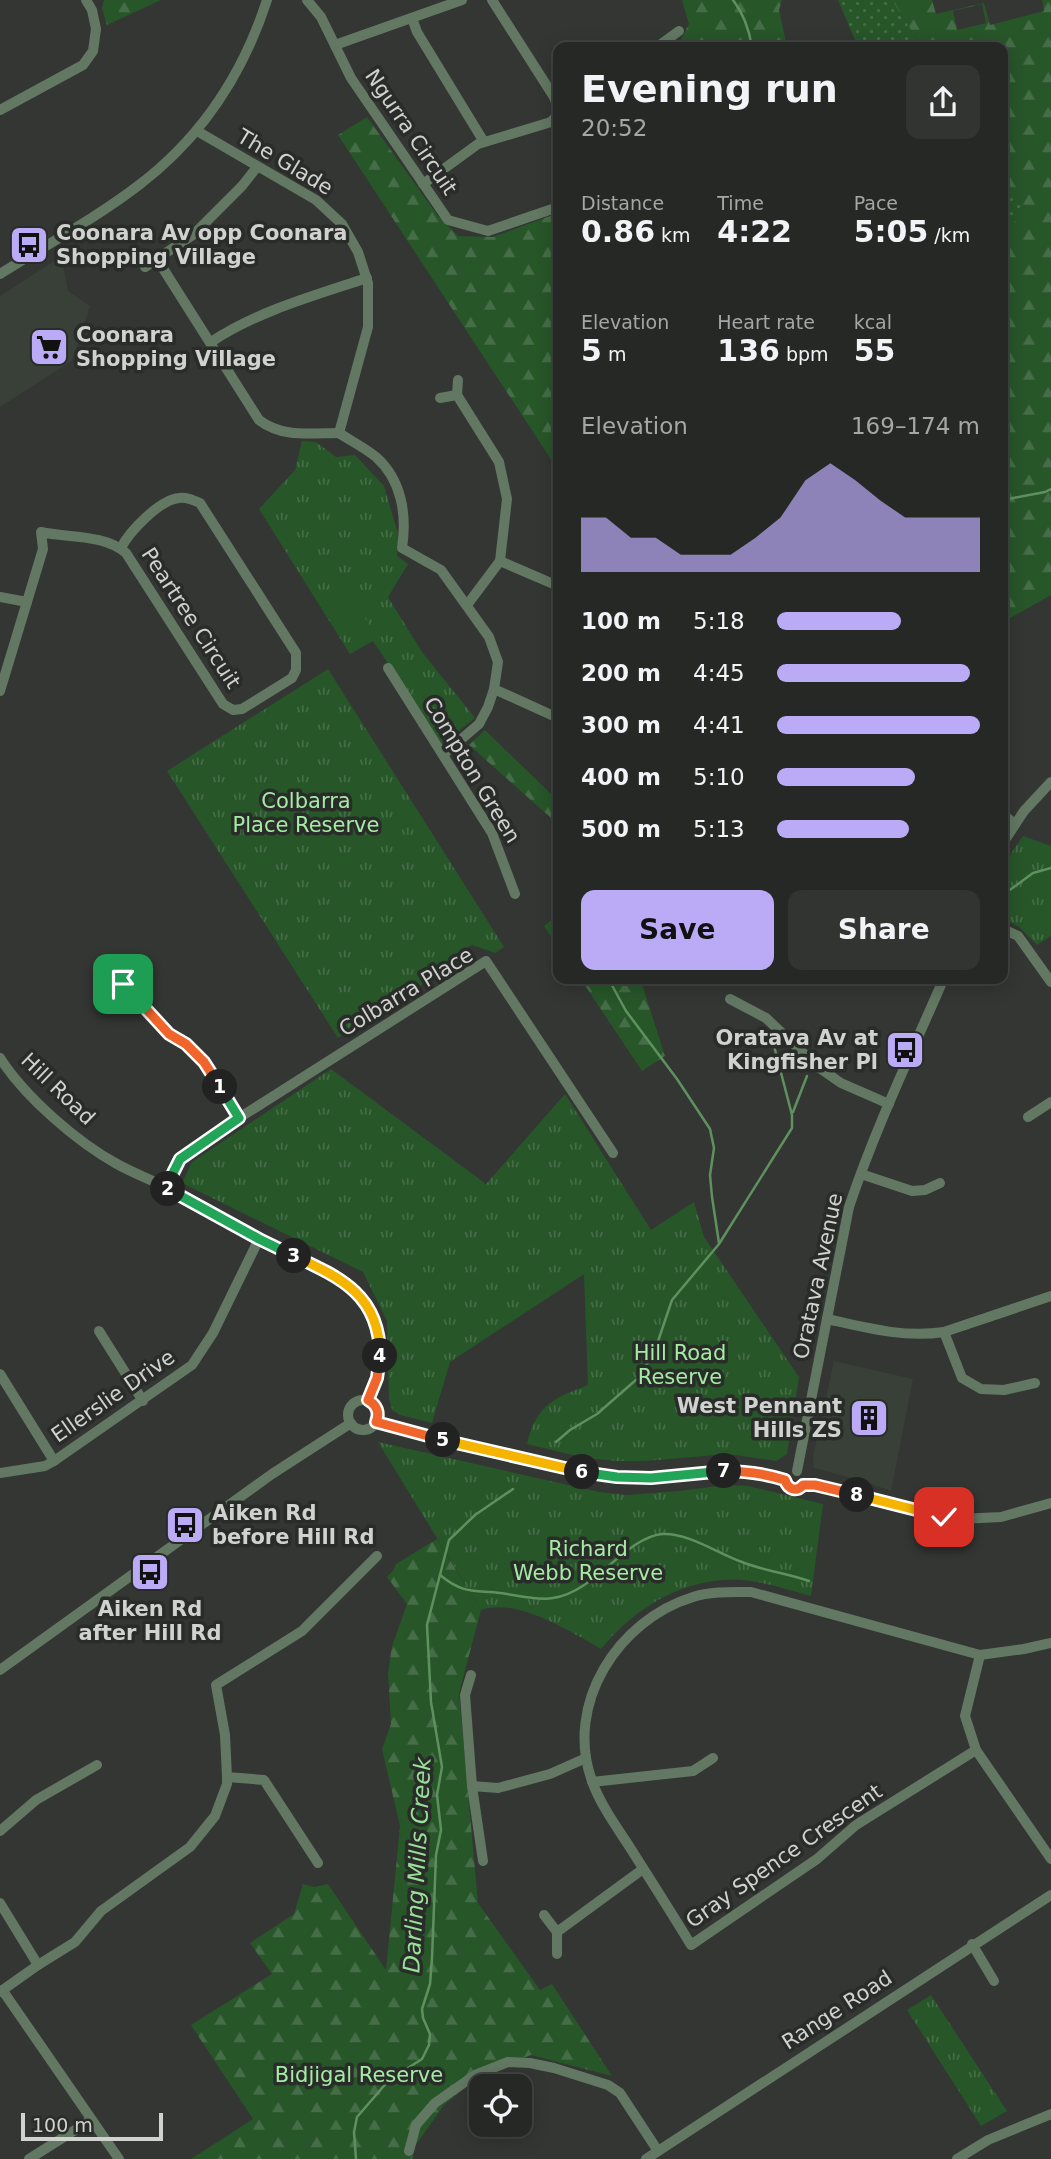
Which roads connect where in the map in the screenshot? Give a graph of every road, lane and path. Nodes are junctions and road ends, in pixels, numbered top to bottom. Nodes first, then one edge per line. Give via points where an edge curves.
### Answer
1 (86, 0) edge
2 (267, 0) edge
3 (307, 0) edge
4 (462, 0) edge
5 (492, 0) edge
6 (411, 18) junction
7 (679, 31) dead end
8 (664, 42) edge
9 (335, 46) junction
10 (553, 95) edge
11 (0, 110) edge
12 (553, 119) edge
13 (197, 131) junction
14 (484, 142) junction
15 (257, 167) junction
16 (423, 184) junction
17 (553, 209) edge
18 (157, 259) junction
19 (145, 267) dead end
20 (0, 274) edge
21 (367, 278) junction
22 (211, 342) junction
23 (458, 380) dead end
24 (457, 395) junction
25 (440, 398) dead end
26 (339, 433) junction
27 (121, 548) junction
28 (500, 561) junction
29 (553, 584) edge
30 (0, 597) edge
31 (27, 602) junction
32 (467, 605) junction
33 (388, 668) dead end
34 (494, 689) junction
35 (0, 691) edge
36 (553, 716) edge
37 (444, 754) junction
38 (1051, 782) edge
39 (1008, 819) edge
40 (1014, 824) junction
41 (1008, 834) edge
42 (515, 894) dead end
43 (1008, 931) edge
44 (110, 975) dead end
45 (1051, 982) edge
46 (941, 984) edge
47 (730, 999) dead end
48 (0, 1058) edge
49 (1051, 1102) edge
50 (889, 1104) junction
51 (1028, 1117) dead end
52 (239, 1118) junction
53 (613, 1153) dead end
54 (860, 1174) junction
55 (940, 1183) dead end
56 (166, 1187) junction
57 (259, 1239) junction
58 (1051, 1296) edge
59 (827, 1319) junction
60 (99, 1332) dead end
61 (944, 1332) junction
62 (0, 1374) edge
63 (1035, 1383) dead end
64 (368, 1400) junction
65 (143, 1401) junction
66 (376, 1422) junction
67 (351, 1423) junction
68 (54, 1461) junction
69 (797, 1471) junction
70 (0, 1474) edge
71 (785, 1480) junction
72 (803, 1485) junction
73 (1051, 1503) edge
74 (377, 1556) dead end
75 (1051, 1643) edge
76 (979, 1655) junction
77 (0, 1670) edge
78 (471, 1675) dead end
79 (976, 1750) junction
80 (586, 1758) junction
81 (713, 1758) dead end
82 (97, 1765) dead end
83 (227, 1777) junction
84 (592, 1782) junction
85 (472, 1786) junction
86 (0, 1831) edge
87 (1051, 1859) edge
88 (483, 1861) dead end
89 (318, 1863) dead end
90 (643, 1869) junction
91 (1051, 1895) edge
92 (0, 1903) edge
93 (544, 1916) dead end
94 (557, 1932) junction
95 (972, 1944) junction
96 (557, 1954) dead end
97 (38, 1965) junction
98 (994, 1982) dead end
99 (1, 1991) edge
100 (1051, 2114) edge
101 (91, 2120) junction
102 (409, 2151) dead end
103 (658, 2151) junction
104 (29, 2159) edge
105 (119, 2159) edge
106 (646, 2159) edge
107 (957, 2159) edge

1 - 11 street via 96,29 93,51 83,65
2 - 13 street via 241,66
3 - 9 street, Ngurra Circuit
4 - 6 street
5 - 10 street
6 - 9 street
6 - 14 street
7 - 8 street
9 - 16 street, Ngurra Circuit via 351,78
12 - 14 street
13 - 15 street, The Glade
13 - 20 street via 137,187
14 - 16 street
15 - 18 street via 194,234
15 - 21 street, The Glade via 316,200 342,223
16 - 17 street, Ngurra Circuit via 448,220 488,231
18 - 19 street
18 - 22 street
21 - 22 street via 267,312
21 - 26 street, The Glade via 369,327
22 - 26 street via 259,420 287,433
23 - 24 street
24 - 25 street
24 - 28 street via 499,462 507,499
26 - 32 street via 376,457 395,480 404,510 402,548 441,570
27 - 27 street, Peartree Circuit via 223,704 242,709 292,678 296,653 200,503 189,498 167,501 126,537
27 - 31 street, Peartree Circuit via 84,537 41,532 43,550
28 - 29 street
28 - 32 street
30 - 31 street
31 - 35 street
32 - 34 street via 489,638 498,662
33 - 37 street, Compton Green
34 - 36 street
34 - 37 street via 479,723
37 - 42 street, Compton Green via 492,833
38 - 40 street
39 - 40 street
40 - 41 street
43 - 45 street via 1018,936
44 - 52 street via 204,1062
46 - 50 street, Oratava Avenue
47 - 50 street via 766,1018 818,1068
48 - 56 street, Hill Road via 10,1074 67,1130 116,1164
49 - 51 street
50 - 54 street, Oratava Avenue
52 - 53 street, Colbarra Place via 486,961
52 - 56 street, Colbarra Place via 180,1159
54 - 55 street via 912,1191
54 - 59 street, Oratava Avenue
56 - 57 street, Hill Road
57 - 64 street, Hill Road via 341,1279 363,1300 380,1343 380,1367
57 - 65 street, Ellerslie Drive via 213,1333 192,1365
58 - 61 street
59 - 61 street via 904,1335
59 - 69 street, Oratava Avenue
60 - 65 street
61 - 63 street via 962,1378 981,1389 1004,1390
62 - 68 street
64 - 66 street via 377,1408
64 - 67 street via 352,1404
65 - 68 street, Ellerslie Drive
66 - 67 street via 362,1430
66 - 71 street via 478,1450 603,1475 651,1478 738,1471
67 - 77 street via 272,1474
68 - 70 street, Ellerslie Drive
69 - 71 street via 789,1472
69 - 72 street via 804,1476
71 - 72 street via 793,1489
72 - 73 street via 960,1519 1001,1517
74 - 83 street via 302,1631 216,1685
75 - 76 street
76 - 79 street via 965,1716
76 - 80 street, Gray Spence Crescent via 751,1592 694,1596 638,1626 615,1650 588,1707
78 - 85 street via 465,1695
79 - 87 street
79 - 90 street, Gray Spence Crescent via 856,1825 817,1859 691,1945
80 - 84 street, Gray Spence Crescent
80 - 85 street via 550,1774 498,1788
81 - 84 street via 693,1771
82 - 86 street via 36,1800
83 - 89 street via 264,1780
83 - 97 street via 215,1816 190,1847 101,1911 75,1942
84 - 90 street, Gray Spence Crescent
85 - 88 street
90 - 94 street
91 - 95 street, Range Road
92 - 97 street
93 - 94 street
94 - 96 street
95 - 98 street
95 - 103 street, Range Road
97 - 99 street
99 - 101 street
100 - 107 street via 988,2140
101 - 104 street
101 - 105 street
102 - 103 street via 416,2125 435,2103 475,2075 508,2062 554,2068 608,2085 620,2093
103 - 106 street, Range Road

